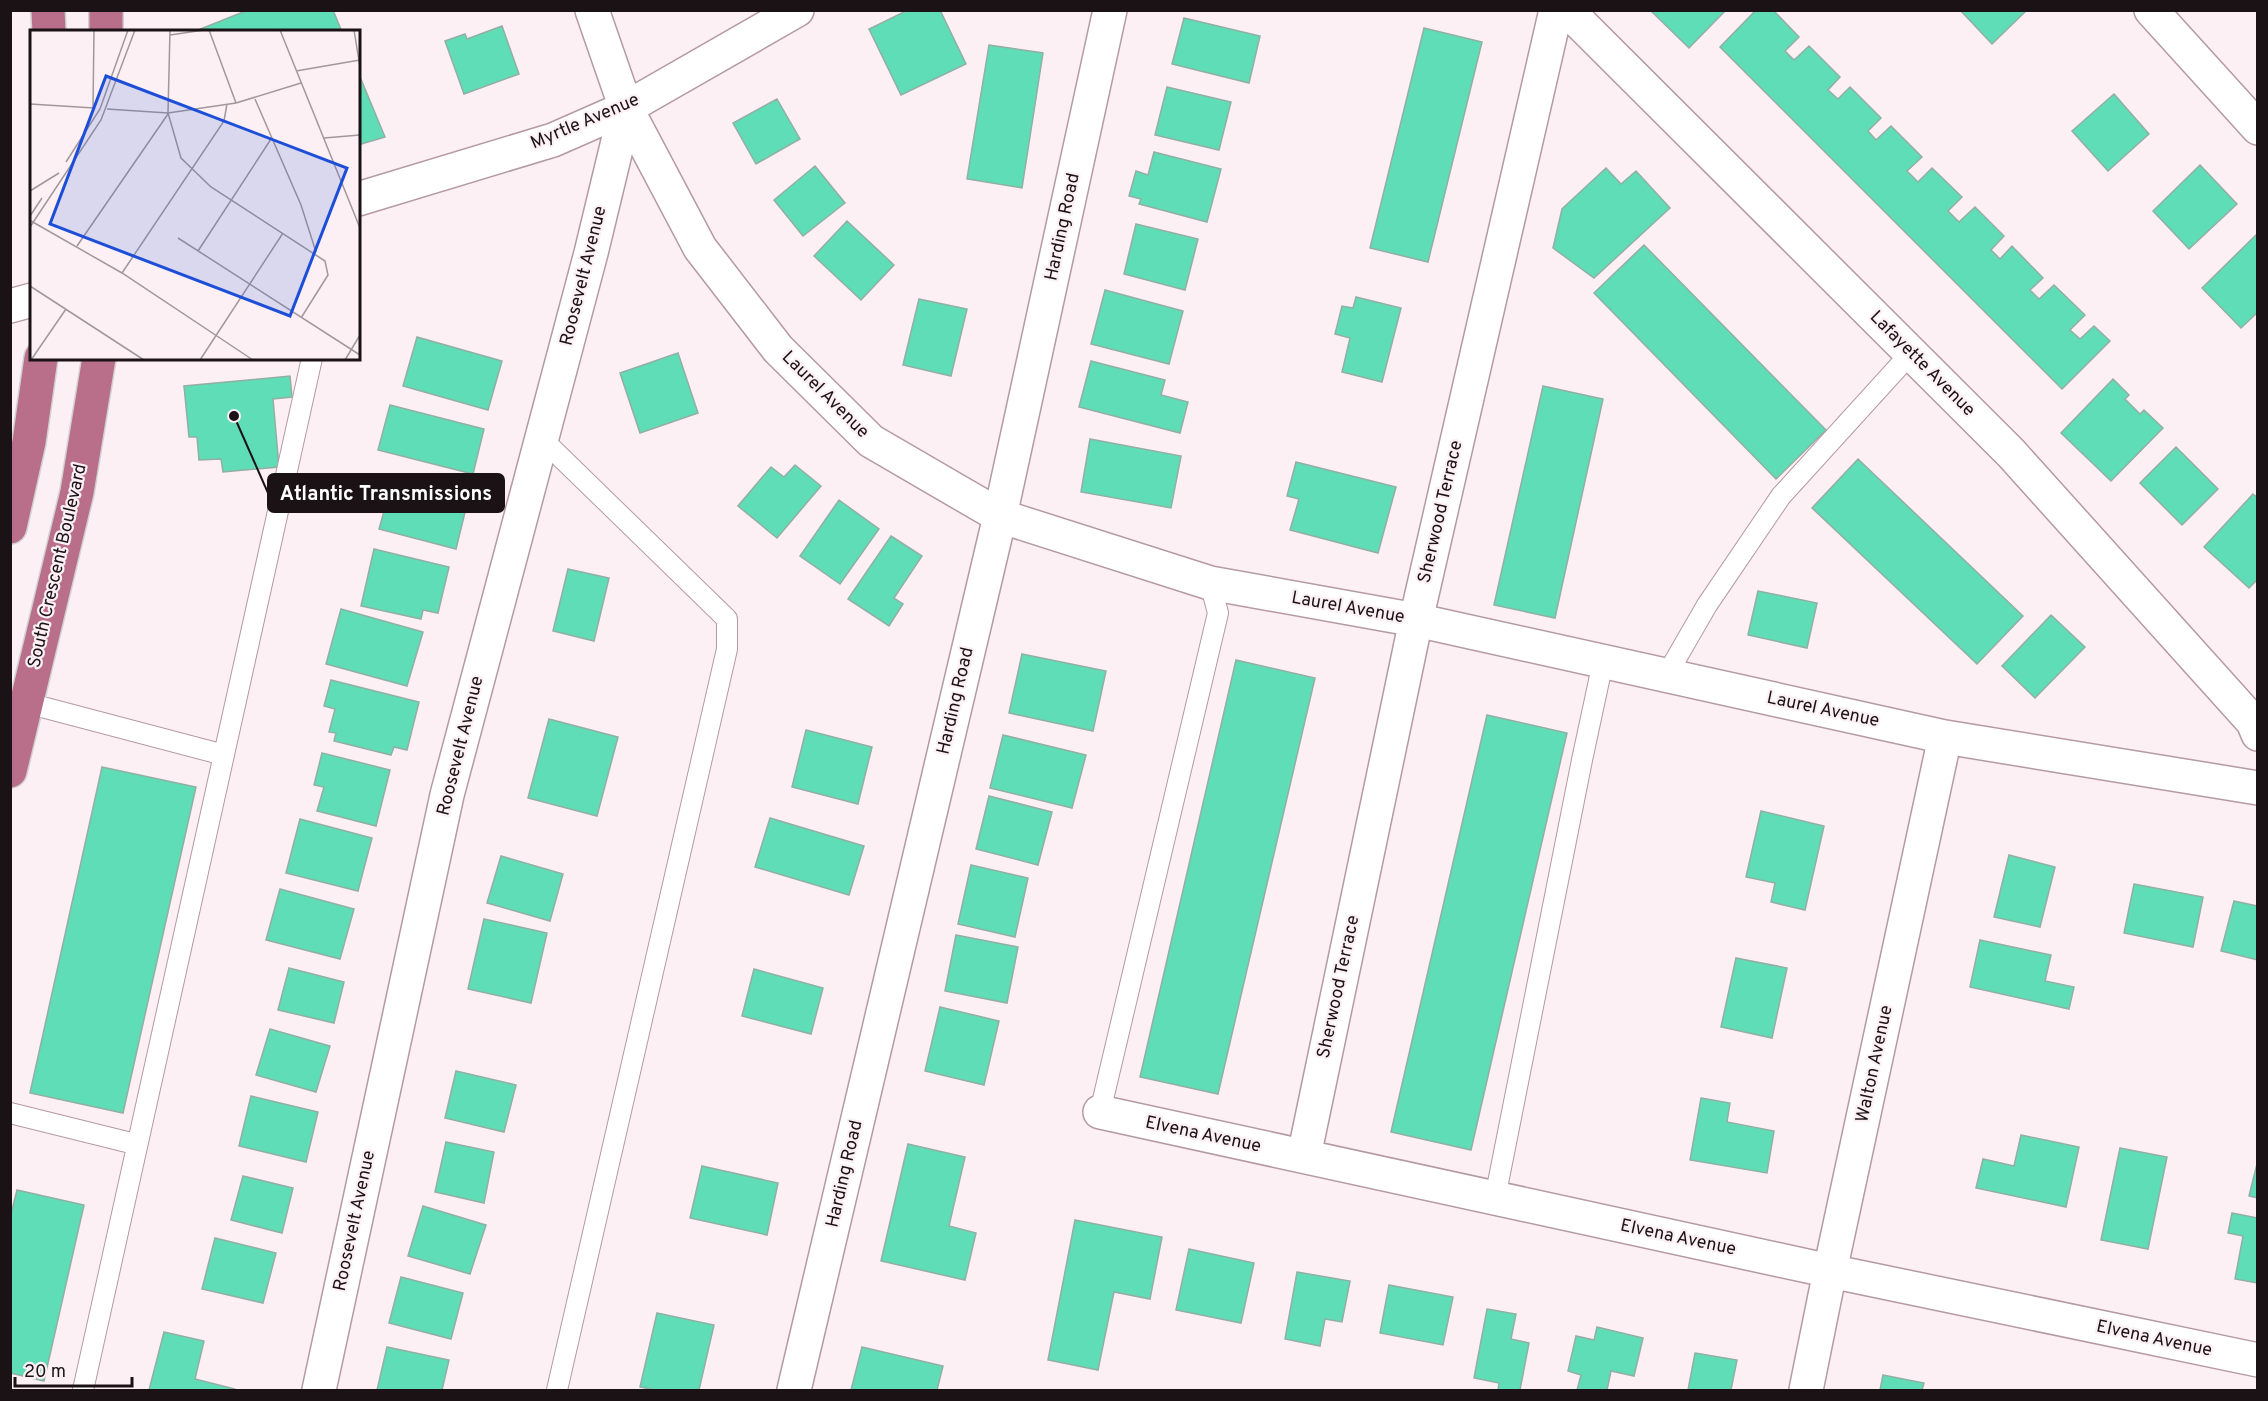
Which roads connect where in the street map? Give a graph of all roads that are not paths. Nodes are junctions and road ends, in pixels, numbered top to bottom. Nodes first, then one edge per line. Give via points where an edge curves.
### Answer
1 (48, 10) edge
2 (106, 10) edge
3 (592, 10) edge
4 (797, 10) edge
5 (1110, 10) edge
6 (1556, 10) edge
7 (1568, 10) edge
8 (2151, 10) edge
9 (49, 30) edge
10 (106, 30) edge
11 (626, 108) junction
12 (2258, 128) edge
13 (360, 198) edge
14 (30, 301) edge
15 (10, 306) edge
16 (1911, 352) junction
17 (41, 360) edge
18 (99, 360) edge
19 (312, 360) edge
20 (542, 439) junction
21 (1000, 516) junction
22 (10, 527) edge
23 (1210, 583) junction
24 (1416, 620) junction
25 (1603, 662) junction
26 (1666, 676) junction
27 (27, 703) junction
28 (2258, 734) edge
29 (1945, 737) junction
30 (224, 755) junction
31 (10, 771) edge
32 (2258, 788) edge
33 (1100, 1112) joint
34 (10, 1113) edge
35 (135, 1144) junction
36 (1304, 1156) junction
37 (1495, 1198) junction
38 (1830, 1271) junction
39 (2258, 1360) edge
40 (83, 1390) edge
41 (319, 1390) edge
42 (557, 1390) edge
43 (794, 1390) edge
44 (1806, 1390) edge

1 - 9 highway
2 - 10 highway
3 - 11 street, Laurel Avenue
4 - 11 street, Myrtle Avenue
5 - 21 street, Harding Road
6 - 24 street, Sherwood Terrace
7 - 16 street, Lafayette Avenue
8 - 12 street
11 - 13 street, Myrtle Avenue via 553,140
11 - 20 street, Roosevelt Avenue
11 - 21 street, Laurel Avenue via 700,248 778,349 871,441
14 - 15 street
16 - 26 lane via 1781,496 1707,604
16 - 28 street, Lafayette Avenue via 2011,453 2253,722
17 - 22 highway via 29,442
18 - 27 highway, South Crescent Boulevard via 77,492
19 - 30 lane
20 - 41 street, Roosevelt Avenue via 447,795
20 - 42 lane via 727,619 727,649
21 - 23 street, Laurel Avenue
21 - 43 street, Harding Road
23 - 24 street, Laurel Avenue
23 - 33 lane via 1218,613
24 - 25 street, Laurel Avenue
24 - 36 street, Sherwood Terrace
25 - 26 street, Laurel Avenue
25 - 37 lane
26 - 29 street, Laurel Avenue
27 - 30 lane
27 - 31 highway, South Crescent Boulevard
29 - 32 street, Laurel Avenue
29 - 38 street, Walton Avenue
30 - 35 lane
33 - 36 street, Elvena Avenue
34 - 35 lane
35 - 40 lane
36 - 37 street, Elvena Avenue
37 - 38 street, Elvena Avenue
38 - 39 street, Elvena Avenue
38 - 44 street, Walton Avenue

